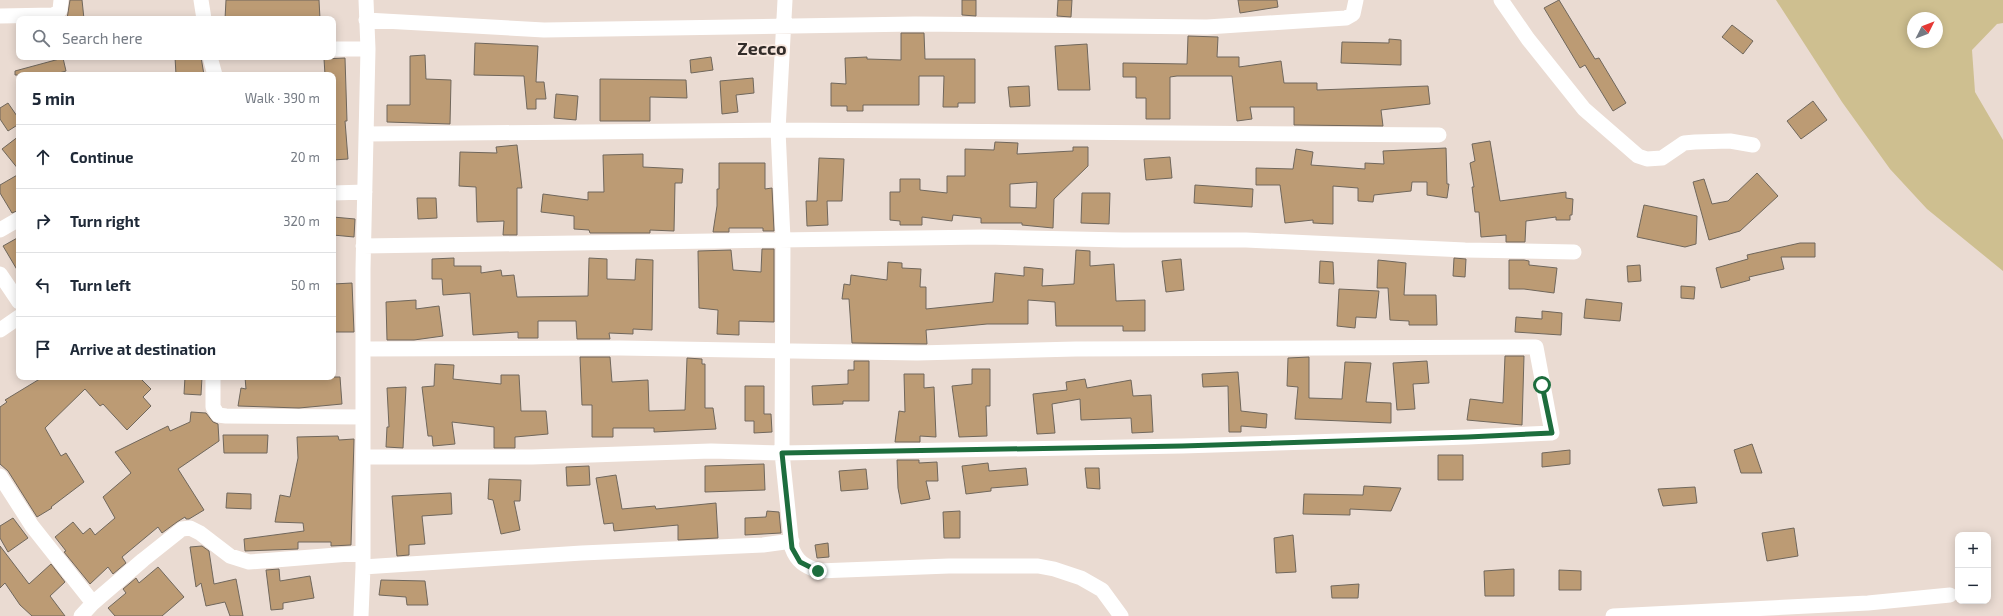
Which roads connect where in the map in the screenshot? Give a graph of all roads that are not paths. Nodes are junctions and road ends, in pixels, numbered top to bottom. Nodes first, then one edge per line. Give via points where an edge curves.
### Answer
1 (61, 0) edge
2 (201, 0) edge
3 (366, 0) edge
4 (785, 0) edge
5 (1356, 0) edge
6 (1501, 0) edge
7 (0, 16) edge
8 (204, 16) edge
9 (366, 20) junction
10 (785, 26) junction
11 (336, 49) edge
12 (368, 49) junction
13 (211, 60) edge
14 (214, 72) edge
15 (778, 130) junction
16 (367, 134) junction
17 (1439, 135) dead end
18 (1753, 145) dead end
19 (365, 192) junction
20 (336, 193) edge
21 (16, 221) edge
22 (0, 230) edge
23 (783, 239) junction
24 (363, 246) junction
25 (1574, 252) dead end
26 (0, 274) edge
27 (16, 298) edge
28 (16, 319) edge
29 (0, 330) edge
30 (363, 349) junction
31 (783, 352) junction
32 (213, 380) edge
33 (363, 418) junction
34 (782, 453) junction
35 (363, 457) junction
36 (0, 476) edge
37 (792, 541) junction
38 (363, 560) junction
39 (1950, 595) dead end
40 (93, 603) junction
41 (81, 616) edge
42 (361, 616) edge
43 (1121, 616) edge
44 (1613, 616) edge

1 - 7 street via 60,10 54,15
2 - 8 street
3 - 9 street
4 - 10 street
5 - 10 street via 1353,14 1346,18 1207,27 915,24
6 - 18 street via 1528,39 1584,109 1638,156 1647,159 1662,158 1684,143 1730,141
9 - 10 street via 544,30
9 - 12 street
10 - 15 street
11 - 12 street
12 - 16 street
13 - 14 street
15 - 16 street
15 - 17 street
15 - 23 street
16 - 19 street
19 - 20 street
19 - 24 street
21 - 22 street
23 - 24 street
23 - 25 street via 984,237 1246,240
23 - 31 street
24 - 30 street
26 - 27 street
28 - 29 street
30 - 31 street via 620,348
30 - 33 street
31 - 34 street
31 - 34 street via 918,353 1084,348 1536,346 1552,433 1182,446
32 - 33 street via 213,406 218,414
33 - 35 street
34 - 35 street via 711,451
34 - 37 street
35 - 38 street
36 - 40 street via 32,526
37 - 38 street via 763,545
37 - 43 street via 796,557 807,567 818,571 1008,566 1054,569 1081,578 1102,590
38 - 40 street via 249,562 230,556 190,528 182,529
38 - 42 street
39 - 44 street via 1875,602
40 - 41 street

